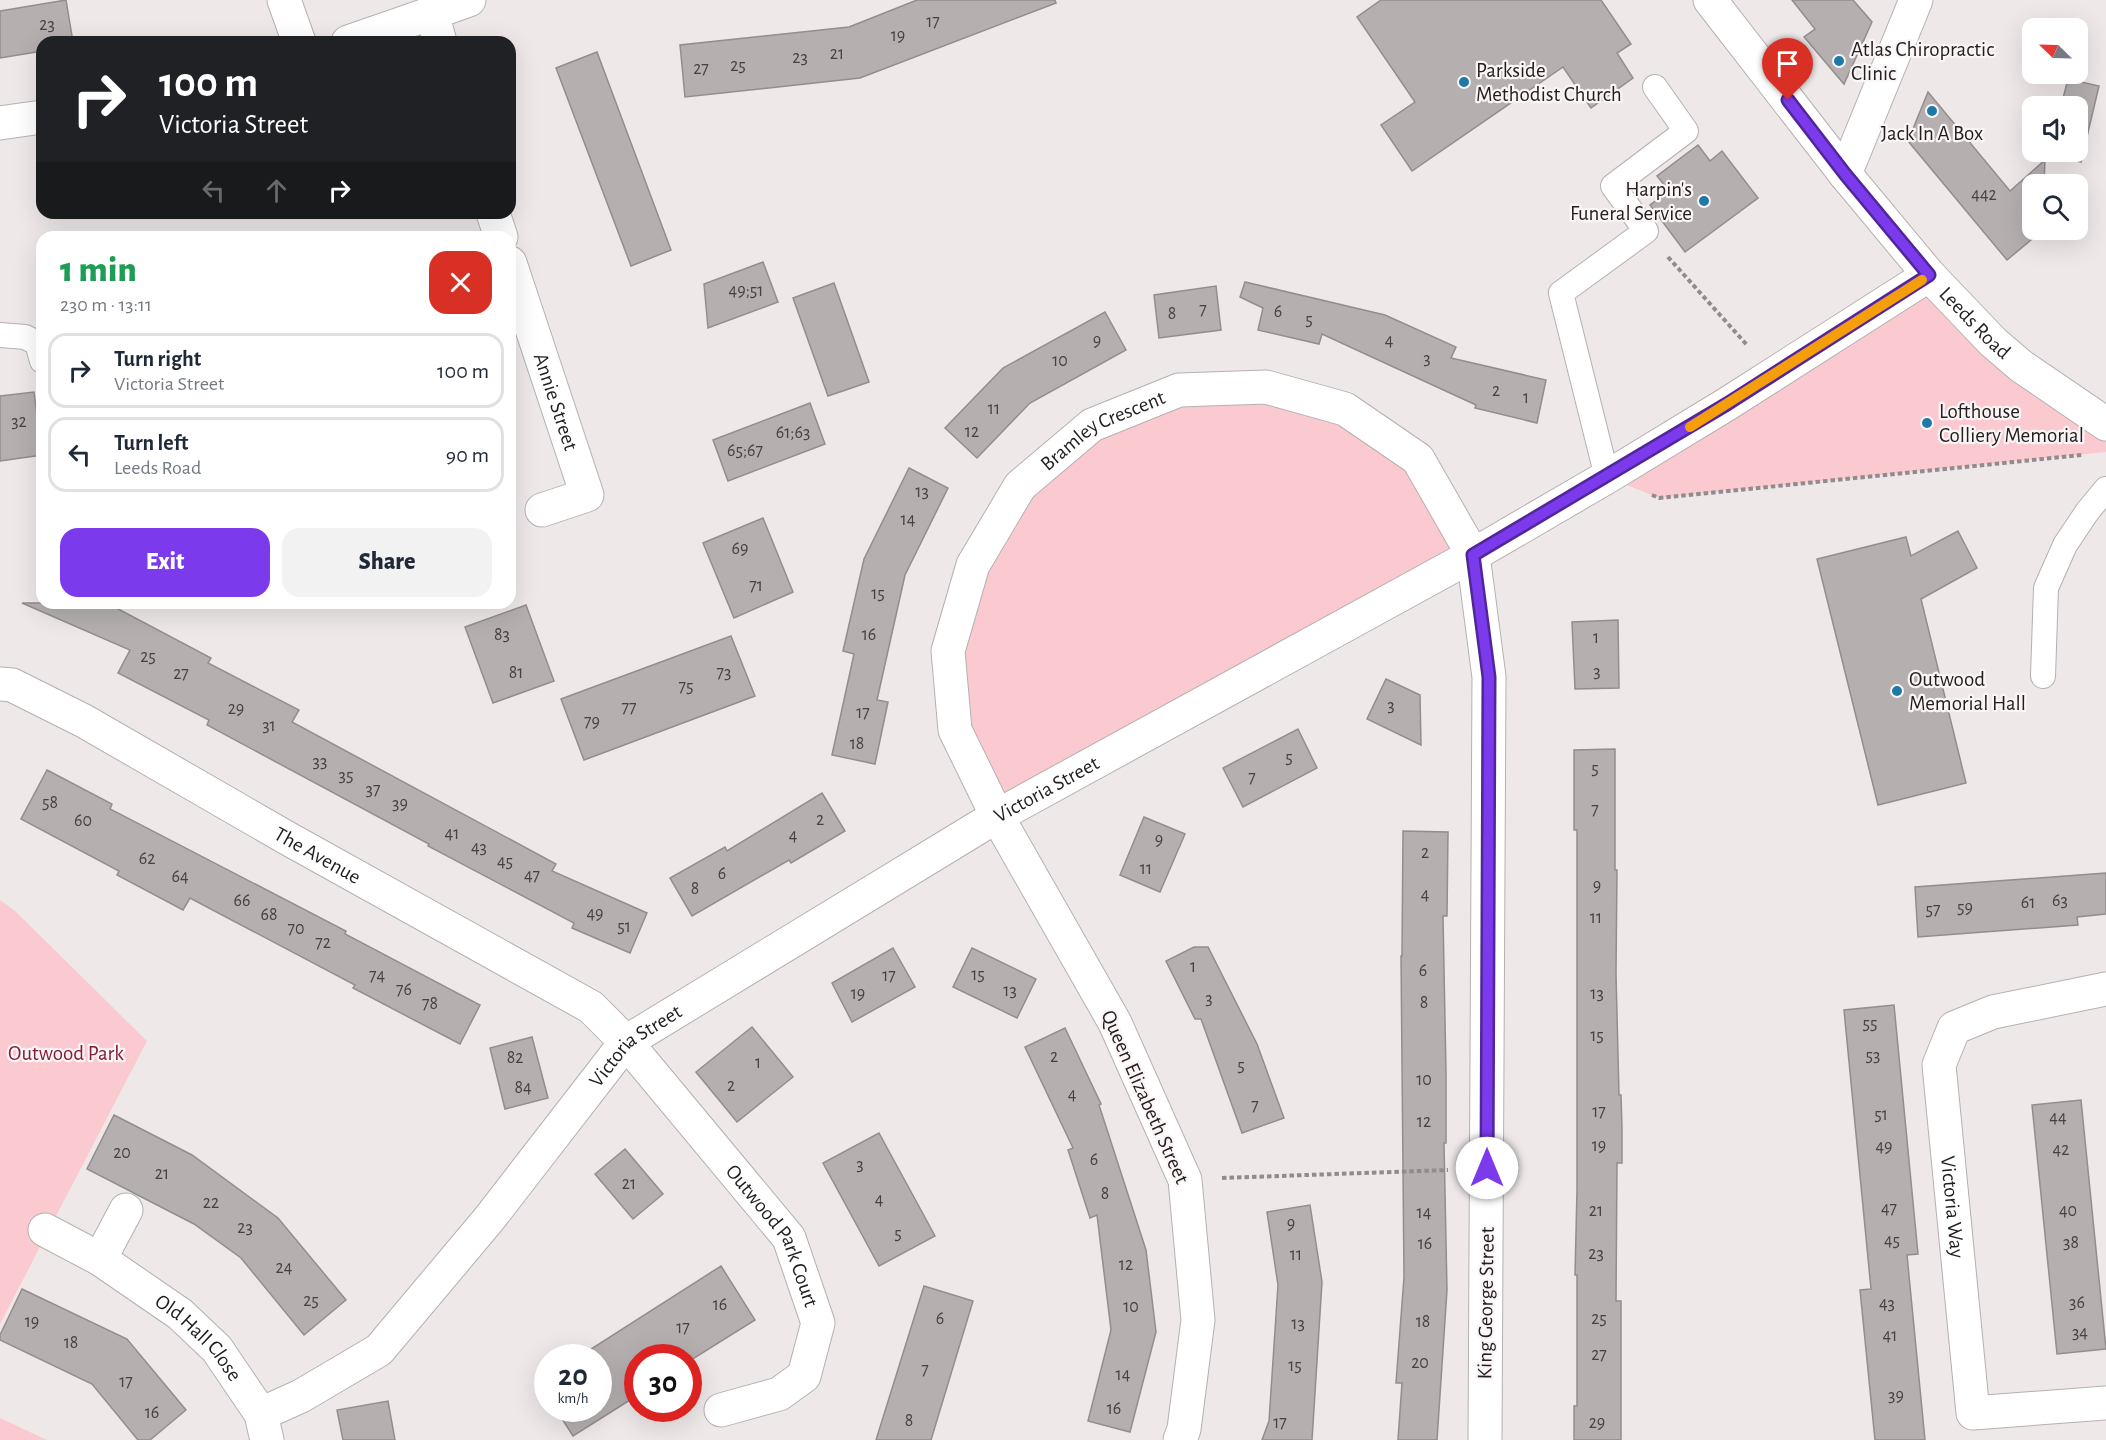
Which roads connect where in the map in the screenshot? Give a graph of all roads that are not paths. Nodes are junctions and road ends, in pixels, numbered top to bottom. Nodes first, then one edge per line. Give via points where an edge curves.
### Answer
1 (284, 0) edge
2 (469, 0) edge
3 (1710, 0) edge
4 (1916, 0) edge
5 (436, 28) edge
6 (297, 36) edge
7 (386, 36) edge
8 (1655, 87) dead end
9 (36, 118) edge
10 (0, 123) edge
11 (1845, 174) junction
12 (1929, 275) junction
13 (516, 281) edge
14 (0, 335) edge
15 (36, 342) edge
16 (2106, 424) edge
17 (1606, 477) junction
18 (2106, 489) edge
19 (542, 510) dead end
20 (1473, 555) junction
21 (2043, 676) dead end
22 (0, 684) edge
23 (996, 816) junction
24 (2106, 989) edge
25 (626, 1042) junction
26 (126, 1210) dead end
27 (45, 1230) dead end
28 (100, 1259) junction
29 (2106, 1403) edge
30 (721, 1410) dead end
31 (1974, 1426) edge
32 (264, 1427) edge
33 (1180, 1440) edge
34 (1485, 1440) edge

1 - 6 street
2 - 5 street
3 - 11 street, Leeds Road
4 - 11 street
5 - 7 street
8 - 17 lane via 1686,130 1613,186 1646,231 1561,293
9 - 10 street
11 - 12 street, Leeds Road
12 - 16 street, Leeds Road via 2020,366
12 - 17 street, Victoria Street
13 - 19 street, Annie Street via 587,495
14 - 15 lane via 25,337
17 - 20 street, Victoria Street
18 - 21 lane via 2065,545 2046,588
20 - 23 street, Victoria Street
20 - 23 street, Bramley Crescent via 1418,459 1345,409 1266,387 1179,390 1092,425 1020,486 973,565 948,651 955,730
20 - 34 street, King George Street via 1489,677
22 - 25 street, The Avenue via 12,685 84,721 591,1007
23 - 25 street, Victoria Street
23 - 33 street, Queen Elizabeth Street via 1115,1023 1185,1180 1198,1320
24 - 31 street, Victoria Way via 1993,1012 1954,1028 1939,1065
25 - 30 street, Outwood Park Court via 789,1238 818,1323 804,1376 779,1394
25 - 32 street, Victoria Street via 489,1219 379,1350 301,1396
26 - 28 street
27 - 28 street, Old Hall Close
28 - 32 street, Old Hall Close via 180,1314 217,1348
29 - 31 street, Victoria Way

